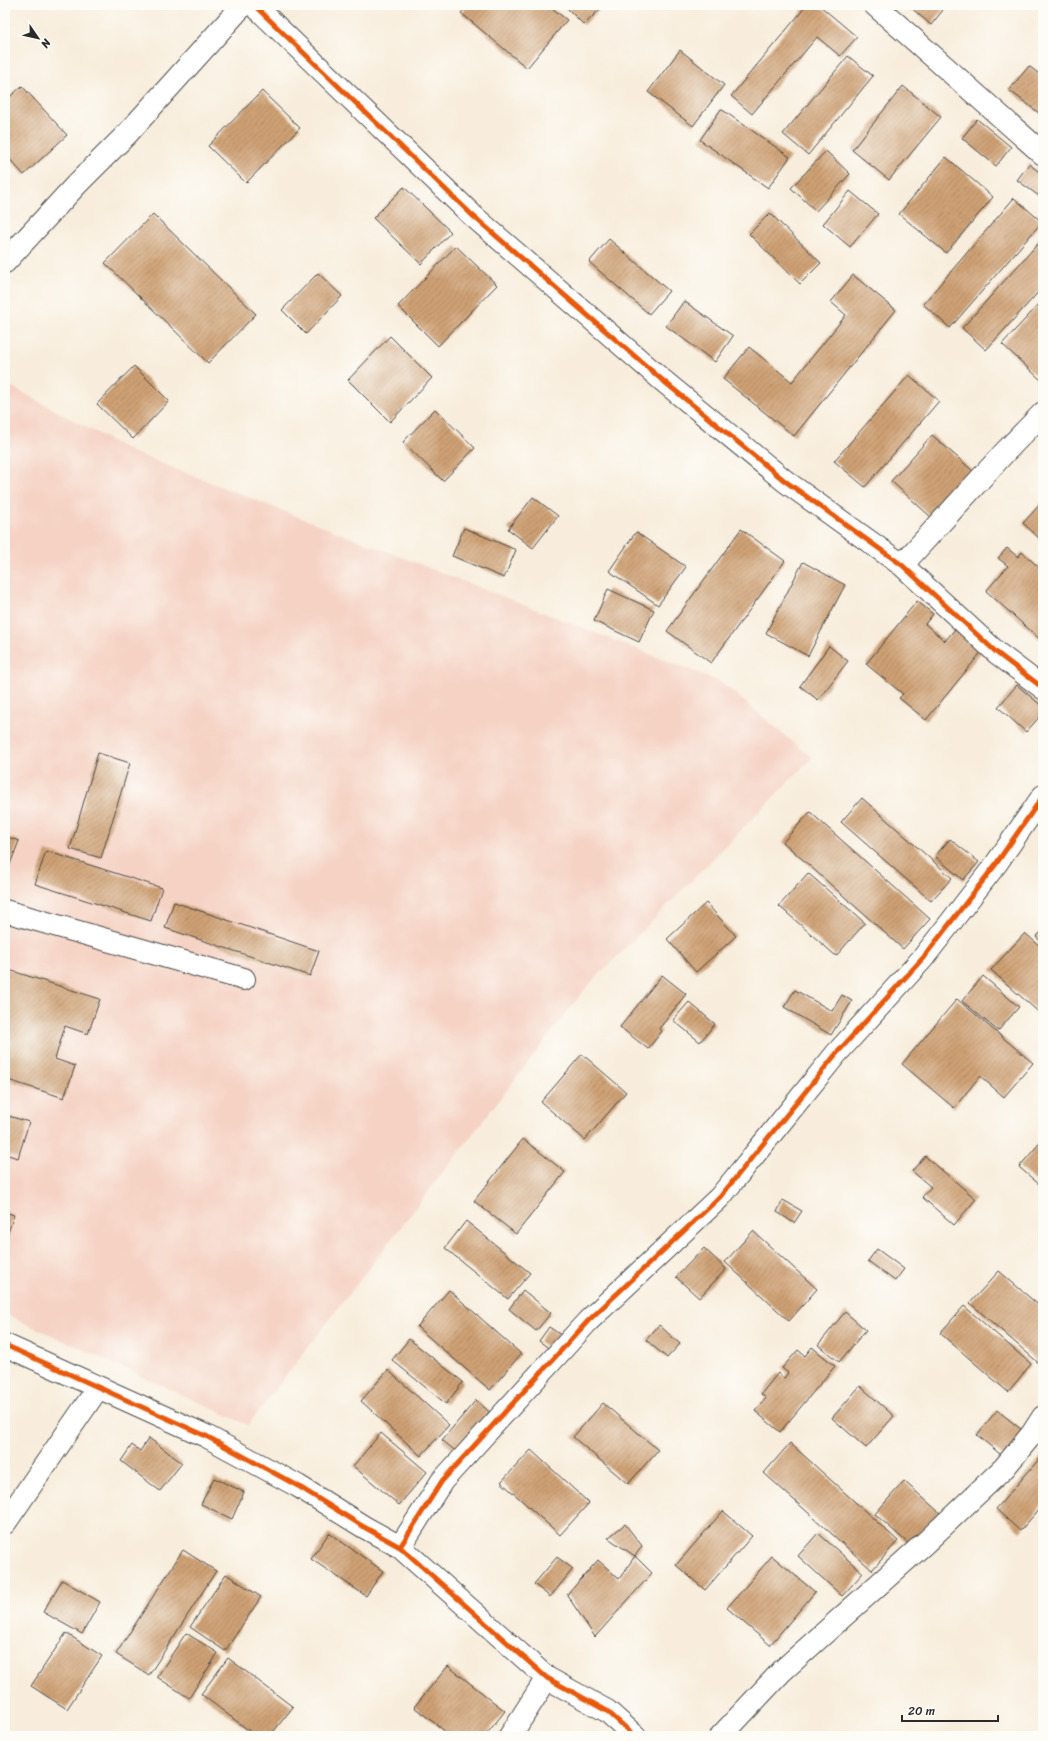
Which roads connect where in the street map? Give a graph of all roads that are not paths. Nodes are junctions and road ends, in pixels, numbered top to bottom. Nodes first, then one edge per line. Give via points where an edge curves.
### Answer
1 (243, 5) edge
2 (254, 5) edge
3 (875, 5) edge
4 (1043, 154) edge
5 (5, 262) edge
6 (1043, 413) edge
7 (902, 566) junction
8 (1043, 688) edge
9 (1043, 796) edge
10 (5, 911) edge
11 (244, 979) dead end
12 (5, 1345) edge
13 (98, 1388) junction
14 (1043, 1417) edge
15 (5, 1523) edge
16 (400, 1547) junction
17 (547, 1678) junction
18 (510, 1736) edge
19 (635, 1736) edge
20 (721, 1736) edge

1 - 5 street via 127,134
2 - 7 street via 472,215 649,369 785,481
3 - 4 street
6 - 7 street
7 - 8 street via 997,653
9 - 16 street via 996,864 923,958 836,1054 720,1197 588,1321 442,1480
10 - 11 street
12 - 13 street
13 - 15 street
13 - 16 street via 206,1436 298,1486 364,1528
14 - 20 street via 1004,1468 782,1671
16 - 17 street
17 - 18 street
17 - 19 street via 607,1711

